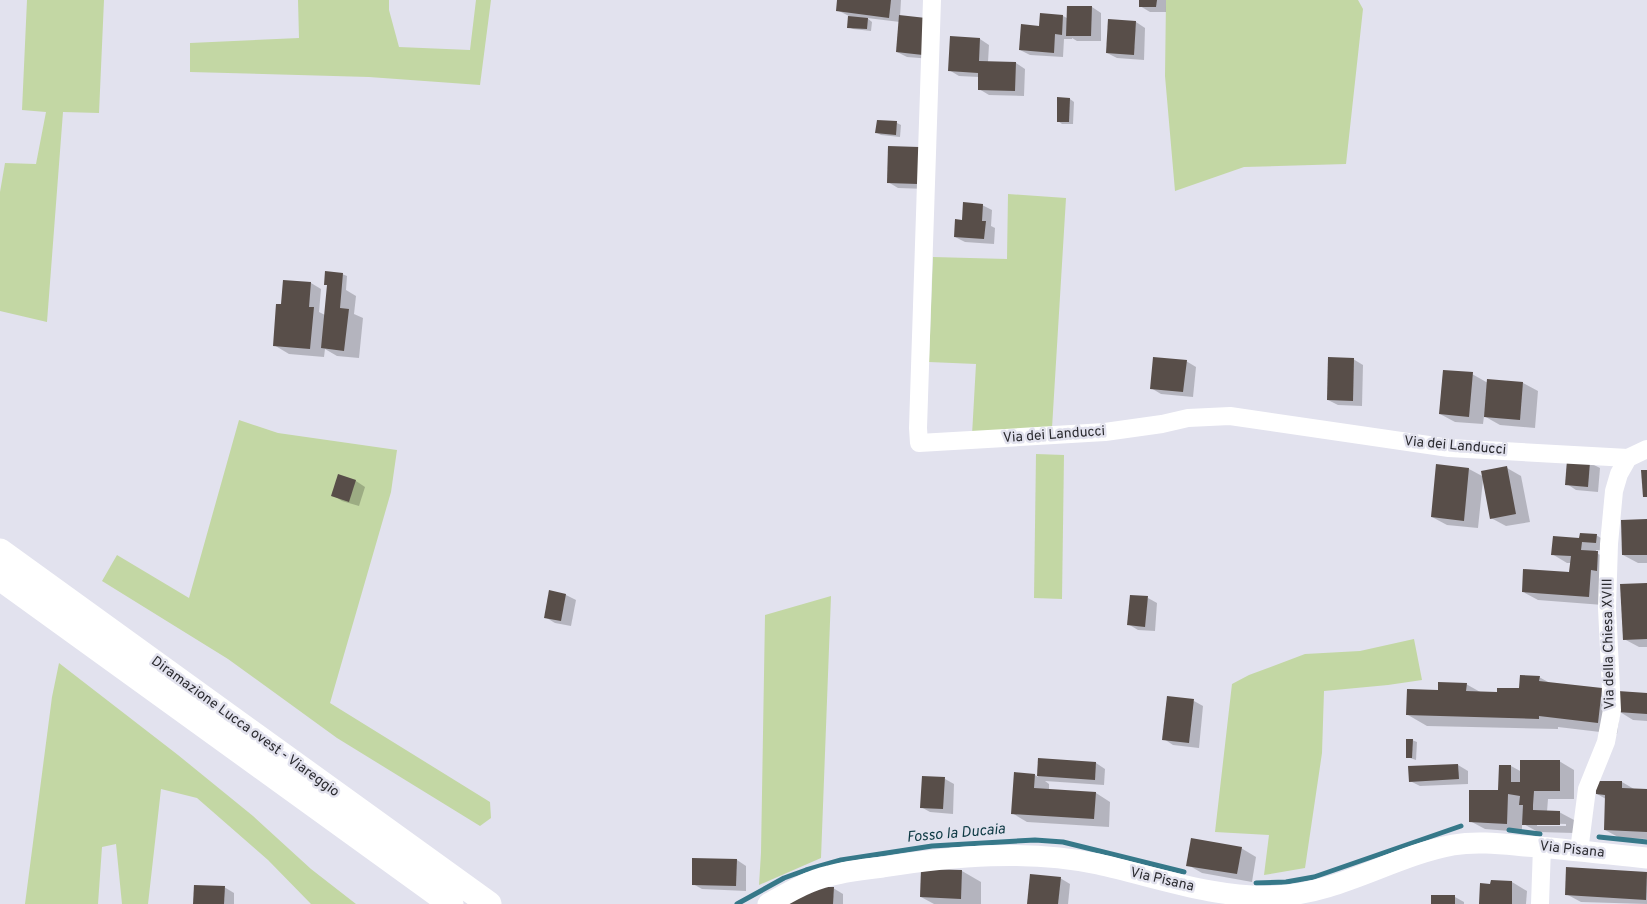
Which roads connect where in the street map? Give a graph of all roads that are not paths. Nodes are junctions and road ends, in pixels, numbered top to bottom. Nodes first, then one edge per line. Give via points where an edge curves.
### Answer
1 (932, 0) edge
2 (1647, 448) edge
3 (1628, 458) junction
4 (0, 551) edge
5 (0, 578) edge
6 (1542, 847) junction
7 (1579, 851) junction
8 (406, 858) junction
9 (1647, 858) edge
10 (451, 904) edge
11 (489, 904) edge
12 (768, 904) edge
13 (1540, 904) edge

1 - 3 street, Via dei Landucci via 919,443 1105,432 1188,418 1230,416 1449,448
2 - 3 street
3 - 7 street, Via della Chiesa XVIII via 1618,474 1614,492 1609,544 1607,608 1612,710 1606,742 1588,789
4 - 8 highway, Diramazione Lucca ovest - Viareggio
5 - 8 highway, Diramazione Lucca ovest - Viareggio
6 - 7 main road, Via Pisana
6 - 12 main road, Via Pisana via 1496,843 1452,846 1387,865 1321,890 1259,897 1216,892 1059,857 916,861 829,876 804,884
6 - 13 street
7 - 9 main road, Via Pisana
8 - 10 highway, Diramazione Lucca ovest - Viareggio
8 - 11 highway, Diramazione Lucca ovest - Viareggio

